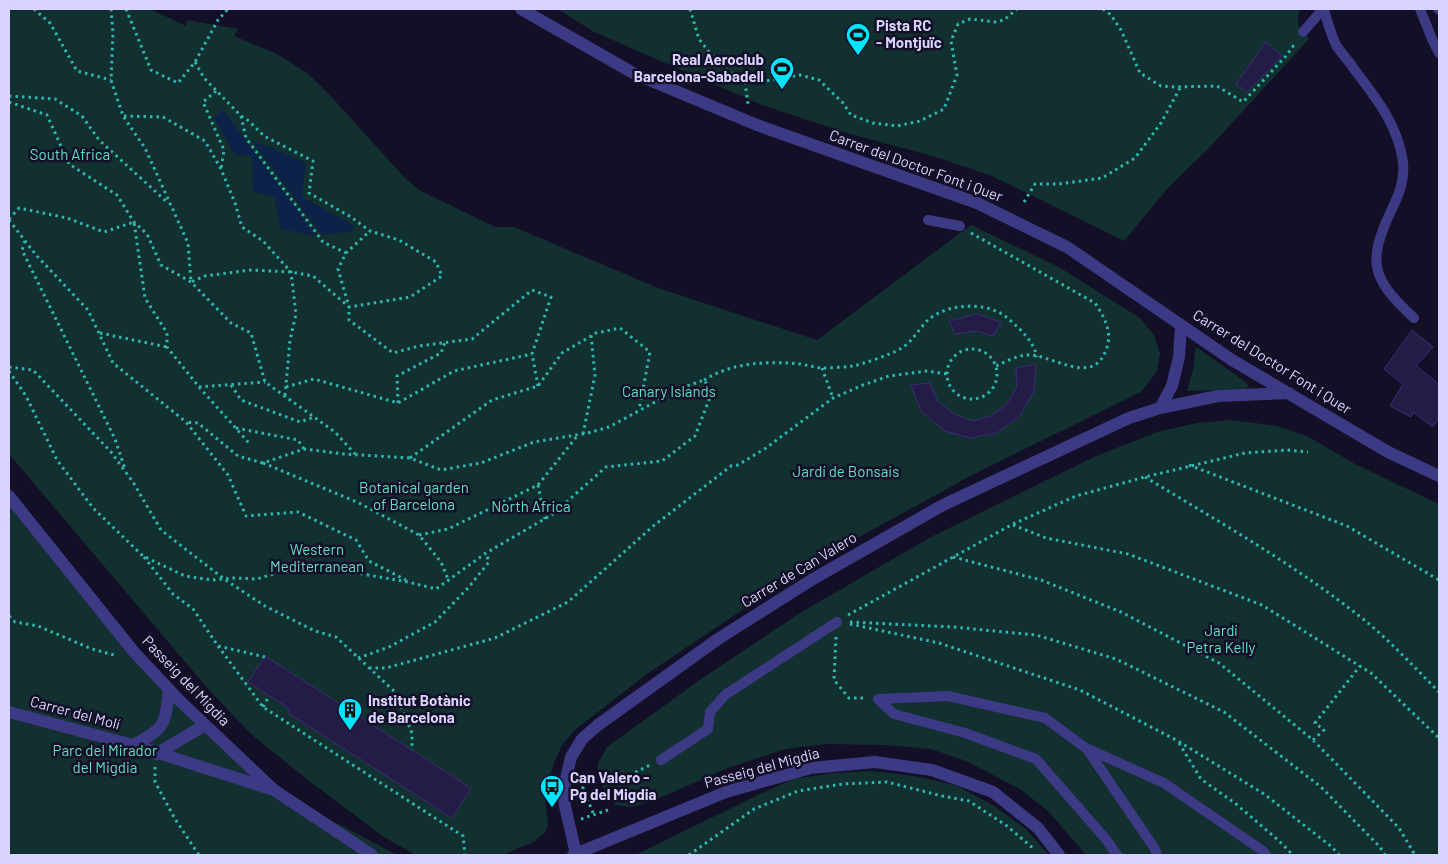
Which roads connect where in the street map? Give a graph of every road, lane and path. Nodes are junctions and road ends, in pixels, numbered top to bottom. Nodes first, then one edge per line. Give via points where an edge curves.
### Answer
1 (34, 9) edge
2 (111, 9) edge
3 (126, 9) edge
4 (228, 9) edge
5 (521, 9) edge
6 (690, 9) edge
7 (1017, 9) edge
8 (1103, 9) edge
9 (1323, 9) edge
10 (1420, 9) edge
11 (1303, 32) dead end
12 (1439, 52) edge
13 (1286, 56) dead end
14 (195, 62) junction
15 (111, 80) junction
16 (745, 82) junction
17 (1180, 87) junction
18 (216, 91) junction
19 (9, 96) edge
20 (9, 102) edge
21 (748, 104) dead end
22 (123, 116) junction
23 (241, 116) junction
24 (220, 170) junction
25 (1024, 202) dead end
26 (170, 205) junction
27 (9, 220) edge
28 (928, 220) dead end
29 (134, 222) junction
30 (960, 226) joint
31 (370, 231) junction
32 (26, 241) junction
33 (346, 253) junction
34 (292, 272) junction
35 (191, 282) junction
36 (348, 307) junction
37 (1414, 318) dead end
38 (1181, 326) junction
39 (99, 333) junction
40 (591, 335) junction
41 (446, 342) junction
42 (168, 347) junction
43 (532, 354) junction
44 (1037, 357) junction
45 (996, 366) junction
46 (822, 368) junction
47 (9, 369) edge
48 (947, 374) junction
49 (704, 380) junction
50 (266, 382) junction
51 (231, 385) junction
52 (286, 386) junction
53 (538, 386) junction
54 (199, 387) junction
55 (1289, 393) junction
56 (285, 396) junction
57 (833, 398) junction
58 (398, 403) junction
59 (1160, 408) junction
60 (639, 410) junction
61 (314, 417) junction
62 (186, 422) junction
63 (236, 428) junction
64 (583, 434) junction
65 (578, 435) junction
66 (249, 443) dead end
67 (304, 449) junction
68 (1308, 452) dead end
69 (355, 454) junction
70 (410, 458) junction
71 (263, 463) junction
72 (1189, 465) junction
73 (127, 474) junction
74 (1439, 476) edge
75 (1145, 477) junction
76 (538, 485) junction
77 (9, 496) edge
78 (545, 519) junction
79 (1012, 524) junction
80 (419, 535) junction
81 (486, 553) junction
82 (143, 556) junction
83 (953, 557) junction
84 (224, 579) junction
85 (448, 579) junction
86 (1439, 580) edge
87 (408, 582) junction
88 (9, 616) edge
89 (837, 622) junction
90 (218, 646) junction
91 (114, 655) dead end
92 (264, 657) dead end
93 (358, 658) junction
94 (1360, 666) junction
95 (369, 668) junction
96 (169, 689) junction
97 (1439, 692) edge
98 (269, 696) dead end
99 (878, 699) junction
100 (263, 707) junction
101 (9, 712) edge
102 (205, 725) junction
103 (1439, 738) edge
104 (1314, 740) junction
105 (1178, 741) junction
106 (138, 747) junction
107 (1087, 749) junction
108 (412, 750) dead end
109 (156, 754) junction
110 (661, 760) joint
111 (582, 775) dead end
112 (612, 784) dead end
113 (274, 790) junction
114 (612, 809) dead end
115 (594, 815) junction
116 (577, 820) dead end
117 (1038, 852) dead end
118 (575, 854) edge
119 (199, 855) edge
120 (372, 855) edge
121 (465, 855) edge
122 (689, 855) edge
123 (1058, 855) edge
124 (1117, 855) edge
125 (1157, 855) edge
126 (1266, 855) edge
127 (1293, 855) edge
128 (1339, 855) edge
129 (1385, 855) edge
130 (1415, 855) edge

1 - 15 path via 50,24 77,71
2 - 15 path
3 - 14 path via 152,70 178,83
4 - 14 path via 218,20
5 - 38 street, Carrer del Doctor Font i Quer via 635,74 757,125 984,207 1067,247
6 - 16 path via 699,39 708,51 724,68
7 - 16 path via 1004,20 970,19 958,24 951,41 957,75 944,109 920,121 897,126 873,123 851,115 819,80 800,76
8 - 17 path via 1112,15 1121,30 1140,73 1161,86
9 - 11 lane
9 - 37 lane via 1337,45 1385,110 1400,144 1404,180 1380,239 1376,268 1381,282 1394,300
10 - 12 lane
13 - 17 path via 1243,102 1218,86
14 - 18 path
15 - 22 path
16 - 21 path
17 - 25 path via 1161,123 1135,158 1102,178 1035,184
18 - 23 path
18 - 24 path via 203,102 224,150
19 - 26 path via 55,99 82,116 99,140
20 - 29 path via 47,115 69,164 117,195
22 - 24 path via 163,117 205,141
22 - 26 path via 145,148
23 - 31 path via 264,136 313,161 309,193
23 - 33 path via 246,138 323,242
24 - 34 path via 242,227 263,241
26 - 35 path via 188,243
27 - 29 path via 19,208 67,218 104,232
27 - 32 path
28 - 30 lane
29 - 35 path via 147,234 161,265
29 - 42 path via 145,298 166,333
30 - 44 path via 1095,303 1103,315 1109,331 1108,345 1098,363 1077,368
31 - 33 path
31 - 36 path via 399,240 436,262 442,276 410,297
32 - 39 path via 88,310
32 - 73 path via 22,250 115,439
33 - 36 path via 338,269
34 - 35 path via 251,270 204,276
34 - 36 path via 313,276
34 - 52 path via 296,314
35 - 50 path via 231,322 251,333
36 - 41 path via 349,320 393,353
38 - 55 street, Carrer del Doctor Font i Quer
38 - 59 street via 1179,358 1172,386
39 - 42 path
39 - 62 path via 113,363
40 - 53 path via 562,353
40 - 60 path via 620,328 650,352
40 - 64 path via 595,375
41 - 43 path via 472,339 532,290 551,296
41 - 58 path via 441,353 397,376
42 - 54 path
43 - 53 path
43 - 58 path via 454,371
44 - 45 path via 1026,355
44 - 46 path via 1034,346 1008,318 989,309 967,306 929,319 901,349 854,366
45 - 48 path via 984,352 970,348 953,357
45 - 48 path via 996,384 987,395 975,400 953,392
46 - 49 path via 777,362 750,363 717,371
46 - 57 path
47 - 73 path via 34,370 111,452
47 - 82 path via 57,460 93,508
48 - 57 path via 926,372 889,376
49 - 60 path
49 - 78 path via 712,392 695,436 662,461 606,467
50 - 51 path
50 - 56 path
51 - 54 path
51 - 61 path via 242,400 300,422
52 - 56 path
52 - 58 path via 314,379
53 - 70 path via 492,400
54 - 63 path
55 - 59 street, Carrer de Can Valero via 1218,396
55 - 74 street, Carrer del Doctor Font i Quer via 1388,452
56 - 61 path
57 - 95 path via 766,448 731,466 699,490 568,602 495,638 386,668
59 - 118 street, Carrer de Can Valero via 1130,418 934,510 813,579 718,640 598,725 582,739 571,757 566,783 565,806
60 - 64 path via 609,427
61 - 69 path via 335,432
62 - 71 path via 198,423 238,456
62 - 87 path via 228,475 246,516 298,512 356,540 369,561
63 - 66 path
63 - 67 path via 298,440
64 - 65 path
65 - 70 path via 534,442 481,463 441,470
65 - 76 path
67 - 69 path
67 - 71 path
68 - 72 path via 1245,453
69 - 70 path
71 - 80 path via 358,503
72 - 75 path
72 - 86 path via 1348,526
73 - 84 path via 161,530
75 - 79 path via 1076,496
75 - 97 path via 1300,573 1369,624
76 - 78 path
76 - 80 path via 448,529
77 - 96 street, Passeig del Migdia via 134,652
78 - 81 path
79 - 83 path
79 - 94 path via 1046,538 1128,554 1262,605
80 - 85 path via 441,562
81 - 85 path
81 - 93 path via 489,562 435,622 389,647
82 - 84 path via 185,576
82 - 90 path via 173,594 193,609
83 - 89 path
83 - 104 path via 1041,580 1121,612 1219,663
84 - 87 path via 257,579 283,571 323,567
84 - 93 path via 265,606 315,631 336,637
85 - 87 path via 436,589
88 - 91 path via 15,622 38,626 92,650
89 - 99 path via 834,680 848,698
89 - 105 path via 939,643 1080,690
89 - 110 lane via 725,695 710,712 708,729
89 - 129 path via 953,627 1036,635 1116,659 1224,712 1321,787
90 - 92 path
90 - 100 path
93 - 95 path
94 - 103 path
94 - 104 path via 1315,723 1324,730
95 - 108 path via 394,691 412,733
96 - 102 street, Passeig del Migdia
96 - 106 street, Carrer del Molí via 162,725
98 - 100 path
99 - 107 lane via 948,696 1045,718
99 - 124 lane via 894,714 966,733 1036,759
100 - 121 path via 463,836
101 - 106 street, Carrer del Molí
102 - 109 street
102 - 113 street, Passeig del Migdia
104 - 130 path via 1399,828
105 - 127 path via 1201,779 1236,804
105 - 128 path via 1264,794
106 - 109 street, Carrer del Molí
107 - 125 lane
107 - 126 lane via 1164,783
109 - 113 street, Carrer del Molí
109 - 119 path via 155,782
110 - 112 path
111 - 115 path via 583,789
113 - 120 street, Passeig del Migdia
114 - 115 path
115 - 116 path
117 - 122 path via 969,800 887,782 798,791 754,809
118 - 123 street, Passeig del Migdia via 726,792 811,768 875,762 932,770 993,792 1038,828

